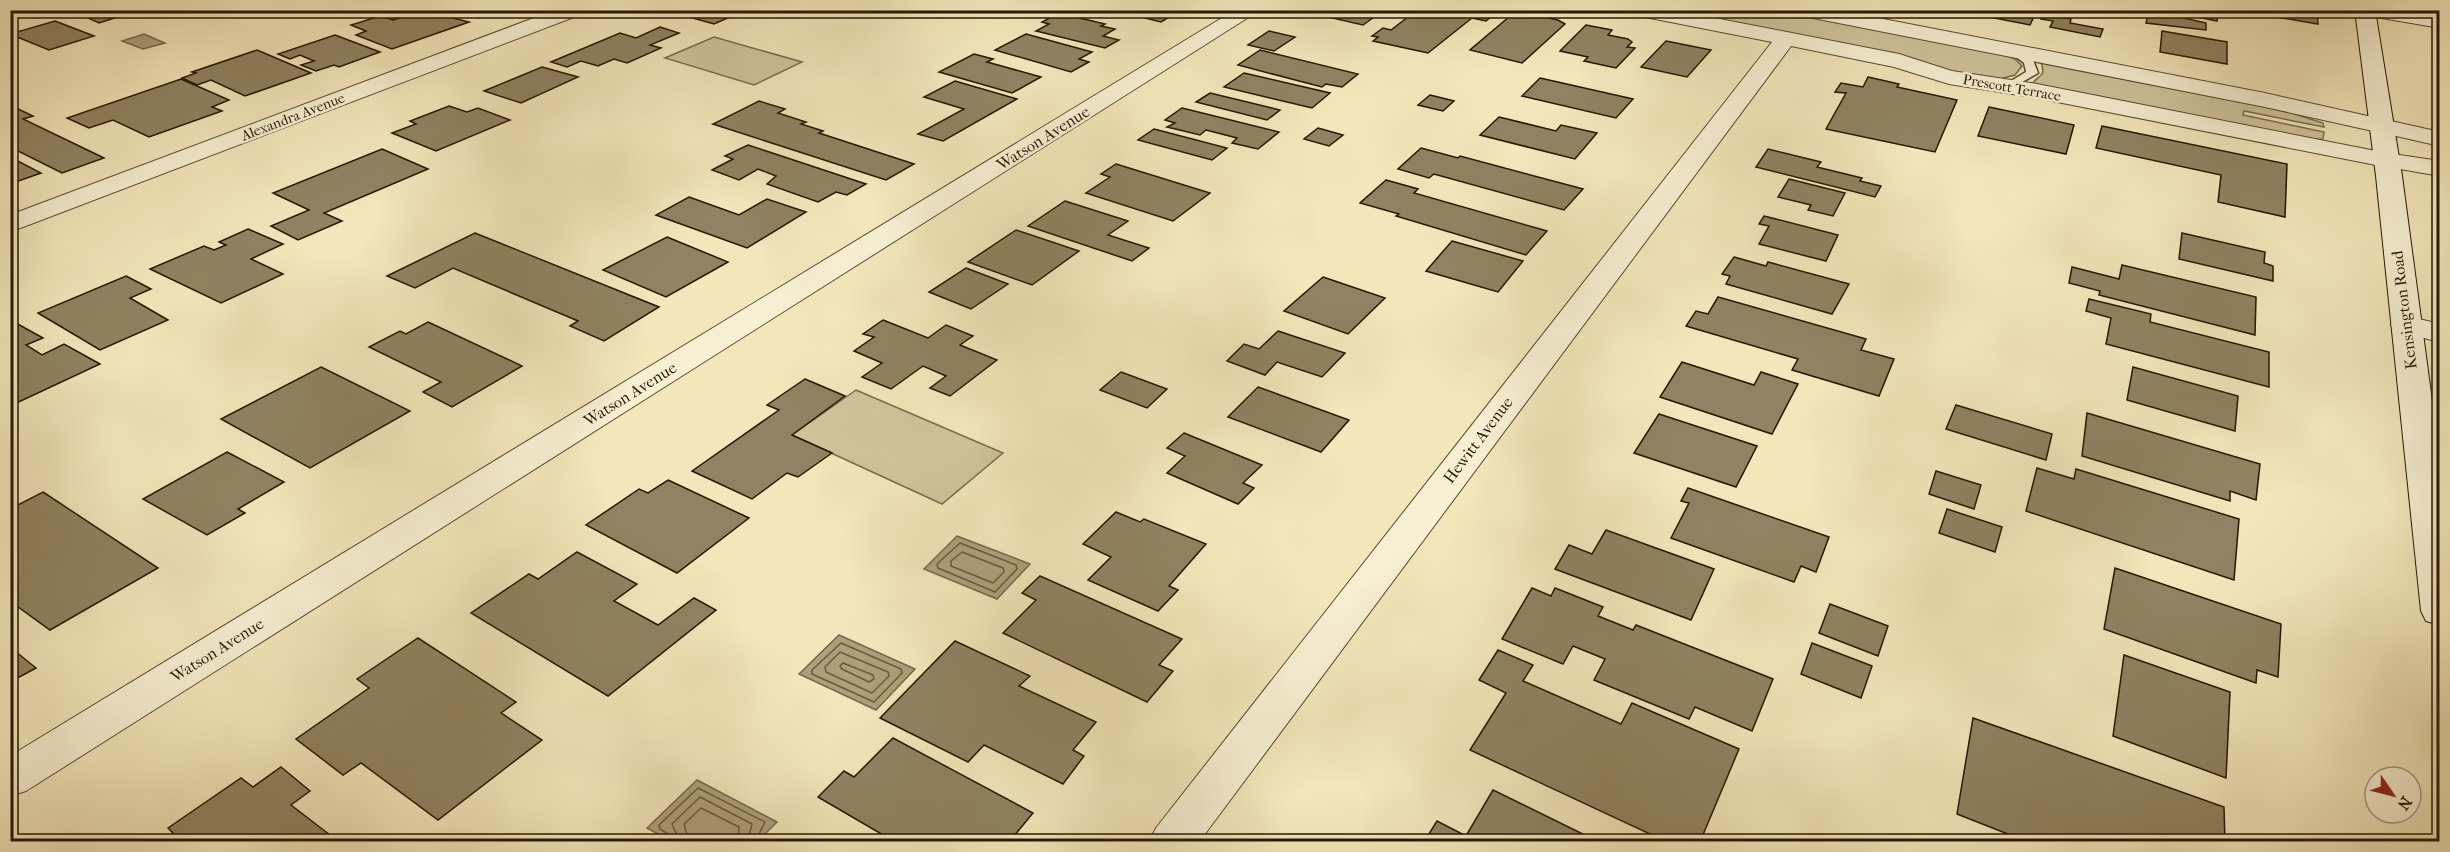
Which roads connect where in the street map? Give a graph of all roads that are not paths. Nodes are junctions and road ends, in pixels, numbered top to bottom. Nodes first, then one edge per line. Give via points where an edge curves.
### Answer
1 (575, 10) edge
2 (1250, 10) edge
3 (1640, 10) edge
4 (2366, 10) edge
5 (2370, 10) edge
6 (1804, 11) edge
7 (2439, 22) edge
8 (1785, 39) junction
9 (2014, 51) junction
10 (2010, 86) junction
11 (2382, 126) junction
12 (2439, 139) edge
13 (2386, 160) junction
14 (2439, 170) edge
15 (10, 224) edge
16 (2406, 325) junction
17 (2439, 333) edge
18 (2439, 611) edge
19 (10, 777) edge
20 (1172, 842) edge

1 - 15 street, Alexandra Avenue
2 - 19 street, Watson Avenue
3 - 8 street, Prescott Terrace
4 - 11 street, Kensington Road
5 - 7 street
6 - 9 street
8 - 10 street, Prescott Terrace via 1899,61 1949,77
8 - 20 street, Hewitt Avenue
9 - 10 lane via 2029,62 2032,73
9 - 11 street
10 - 13 street, Prescott Terrace
11 - 12 street
11 - 13 street, Kensington Road
13 - 14 street, Prescott Terrace
13 - 16 street, Kensington Road
16 - 17 street
16 - 18 street, Kensington Road

